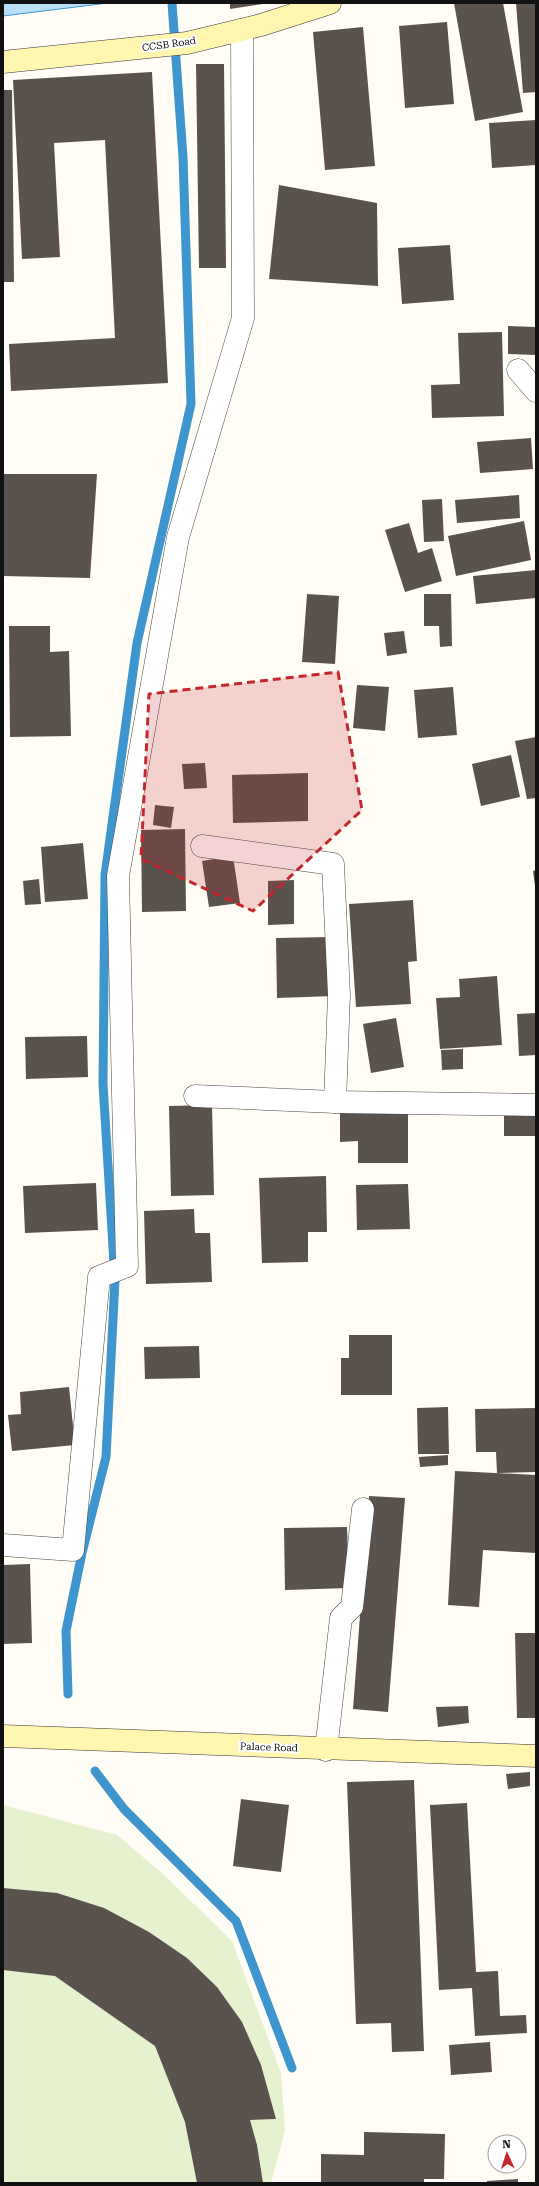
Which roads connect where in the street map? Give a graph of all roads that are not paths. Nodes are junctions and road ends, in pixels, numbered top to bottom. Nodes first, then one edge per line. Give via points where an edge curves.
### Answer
1 (330, 3) edge
2 (242, 30) junction
3 (3, 62) edge
4 (518, 370) dead end
5 (536, 391) edge
6 (202, 846) dead end
7 (196, 1096) dead end
8 (335, 1102) junction
9 (536, 1105) edge
10 (363, 1509) dead end
11 (3, 1545) edge
12 (3, 1736) edge
13 (326, 1750) junction
14 (536, 1756) edge

1 - 2 main road, CCSB Road
2 - 3 main road, CCSB Road via 187,43
2 - 11 street via 243,318 178,537 118,876 127,1266 99,1277 73,1550
4 - 5 street
6 - 8 street via 333,864 339,995
7 - 8 street
8 - 9 street
10 - 13 street via 352,1607 341,1618
12 - 13 main road, Palace Road
13 - 14 main road, Palace Road

